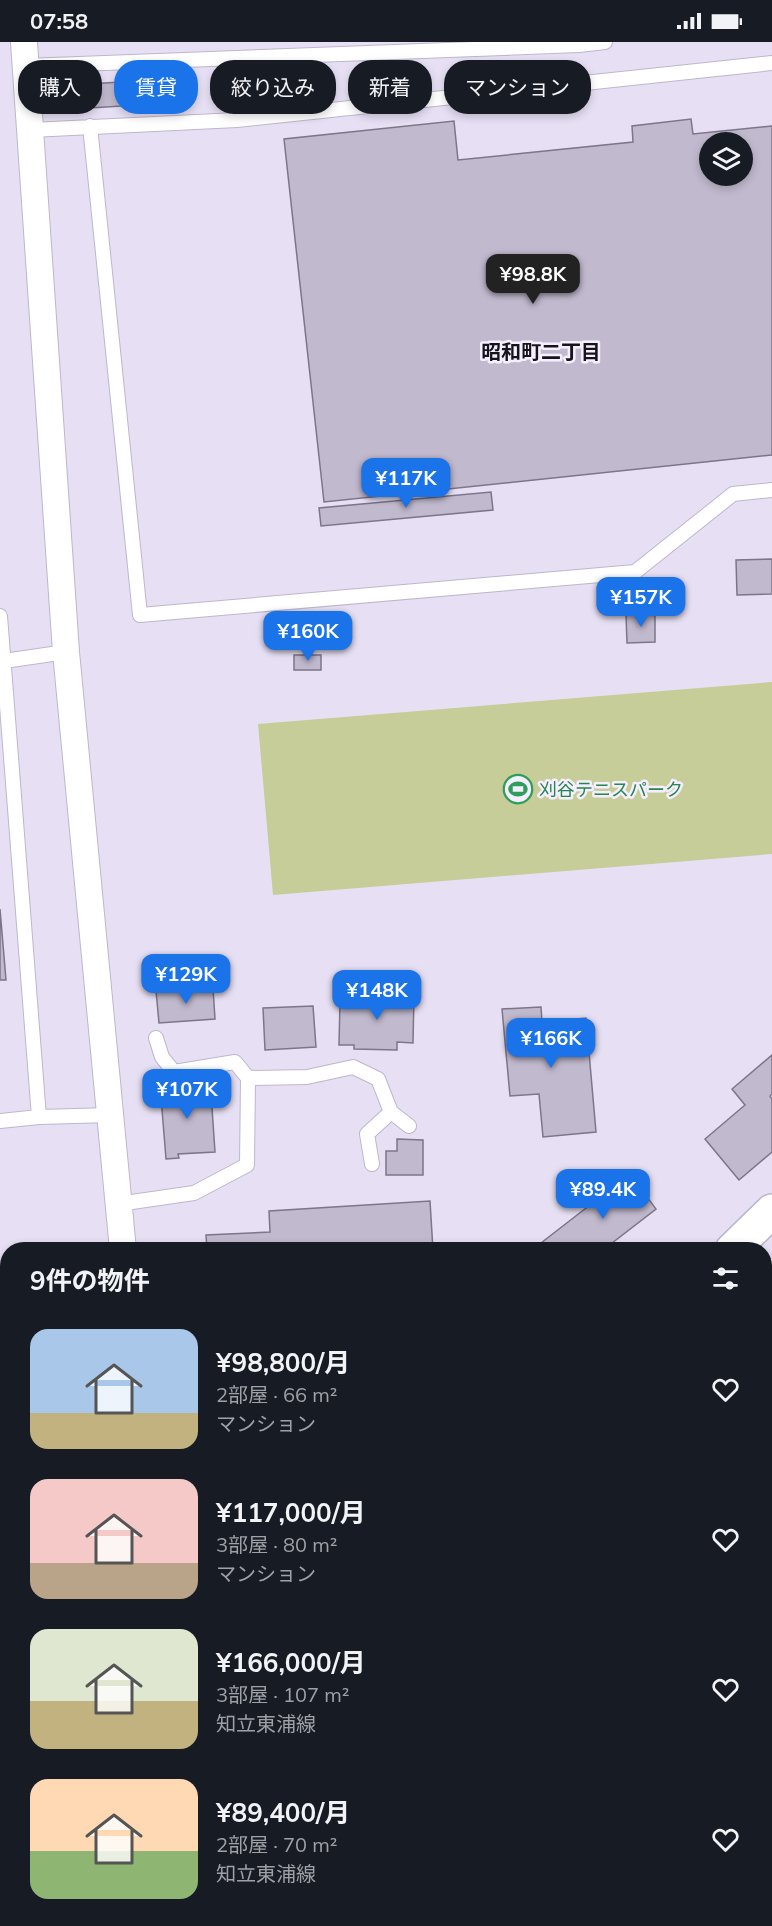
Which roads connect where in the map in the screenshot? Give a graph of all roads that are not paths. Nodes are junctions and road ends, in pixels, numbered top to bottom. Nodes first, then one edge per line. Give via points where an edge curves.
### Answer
1 (248, 42) edge
2 (605, 42) edge
3 (579, 43) edge
4 (25, 54) edge
5 (249, 57) junction
6 (772, 63) edge
7 (90, 126) junction
8 (31, 129) junction
9 (772, 490) edge
10 (0, 616) edge
11 (66, 652) junction
12 (4, 661) junction
13 (156, 1038) dead end
14 (248, 1078) junction
15 (391, 1112) junction
16 (111, 1115) junction
17 (39, 1117) junction
18 (0, 1121) edge
19 (409, 1126) dead end
20 (372, 1164) dead end
21 (118, 1204) junction
22 (772, 1211) edge
23 (122, 1242) edge
24 (740, 1242) edge

1 - 5 lane
2 - 3 lane
3 - 5 lane
4 - 5 lane
4 - 8 street
6 - 7 lane via 237,120
7 - 8 lane
7 - 9 lane via 140,615 635,572 733,494
8 - 11 street
10 - 12 lane
11 - 12 lane
11 - 16 street
12 - 17 lane
13 - 14 lane via 162,1057 174,1072 235,1062
14 - 15 lane via 307,1077 353,1067 378,1079
14 - 21 lane via 247,1165 194,1193
15 - 19 lane
15 - 20 lane via 368,1134
16 - 17 lane
16 - 21 street
17 - 18 lane
21 - 23 street
22 - 24 main road

